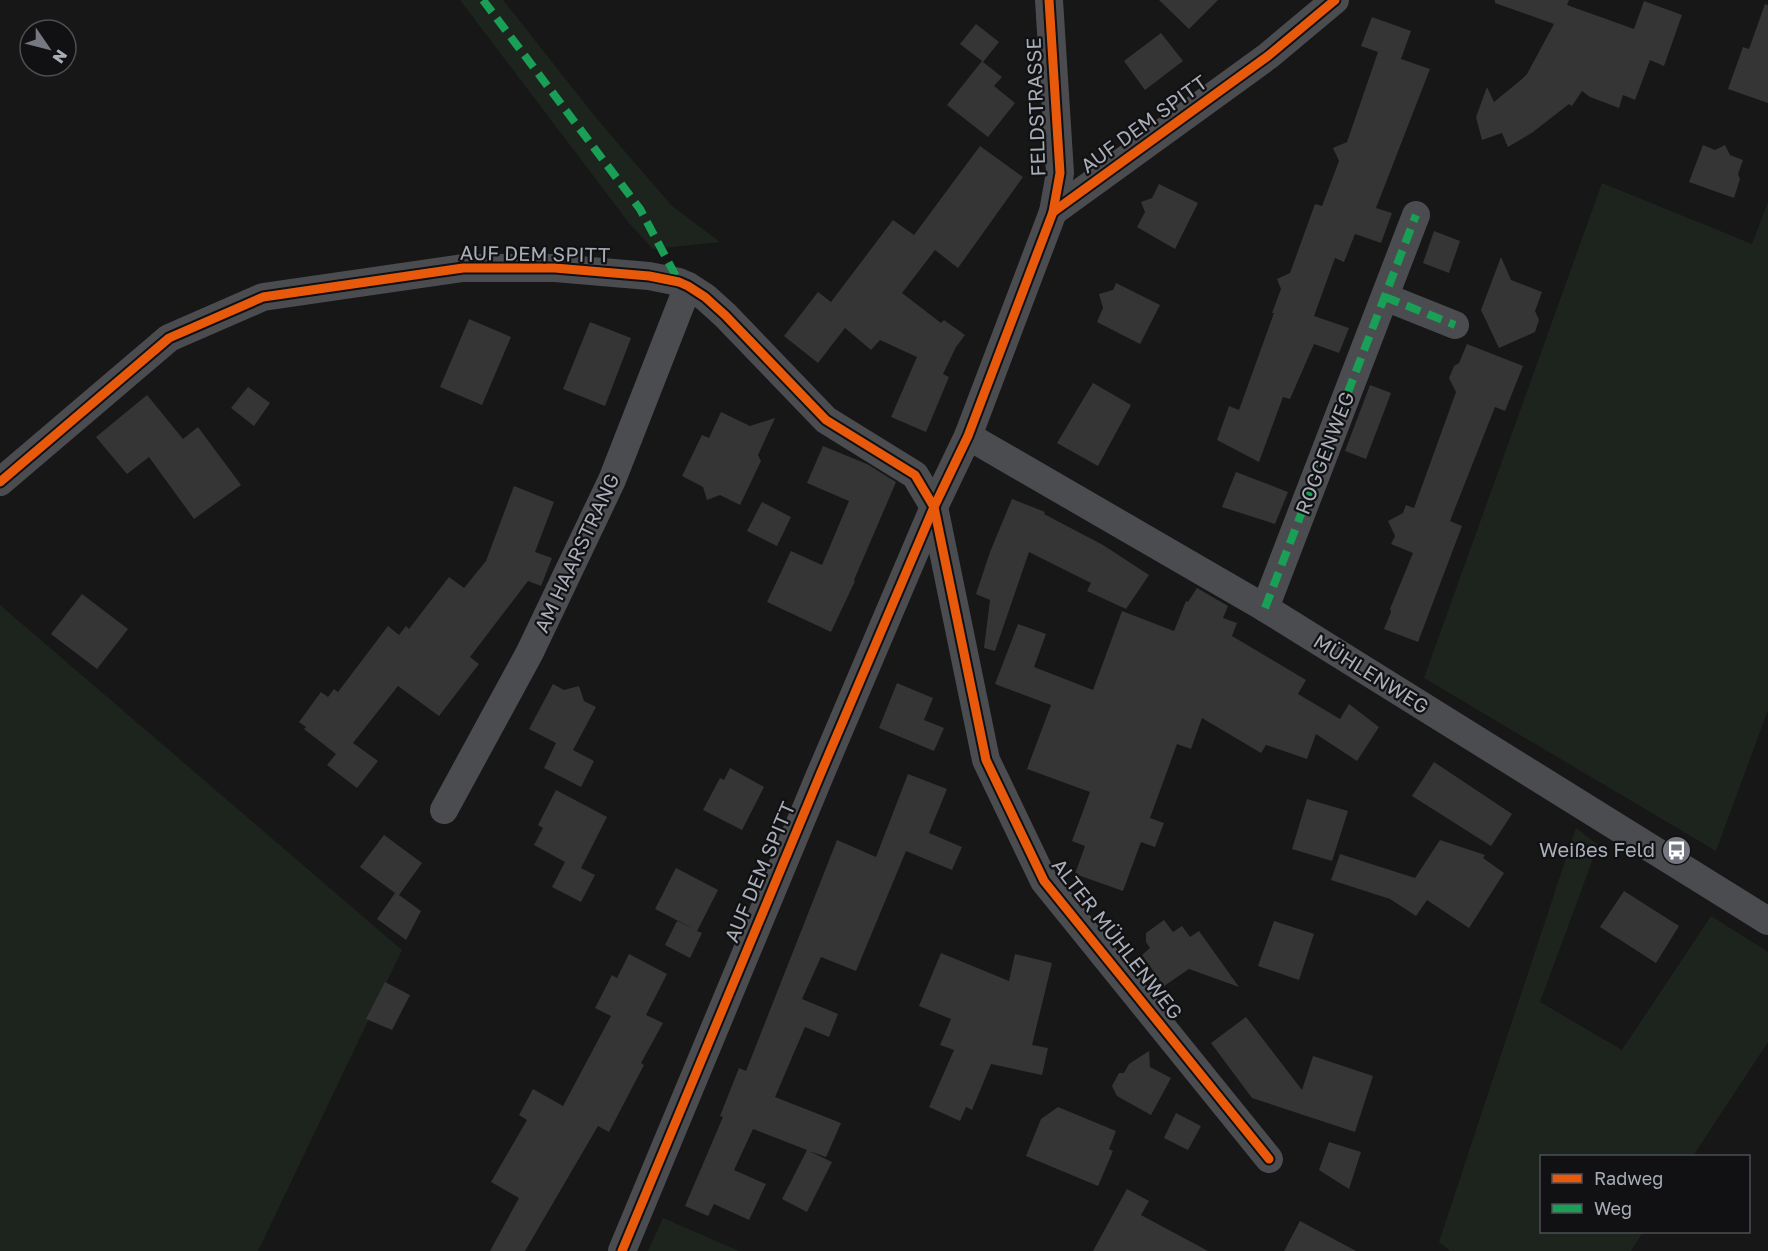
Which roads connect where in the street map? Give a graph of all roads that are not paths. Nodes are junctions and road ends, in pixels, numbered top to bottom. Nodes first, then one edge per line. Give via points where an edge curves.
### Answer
1 (1049, 0) edge
2 (1335, 0) edge
3 (1053, 212) junction
4 (1416, 215) dead end
5 (688, 285) junction
6 (1385, 297) junction
7 (1455, 325) dead end
8 (968, 436) junction
9 (0, 482) edge
10 (934, 507) junction
11 (1265, 608) junction
12 (444, 810) dead end
13 (1768, 921) edge
14 (1269, 1159) dead end
15 (622, 1251) edge

1 - 3 street, FELDSTRASSE via 1060,172
2 - 3 street, AUF DEM SPITT via 1268,56
3 - 8 street, AUF DEM SPITT
4 - 6 street, ROGGENWEG
5 - 9 street, AUF DEM SPITT via 649,276 555,268 463,268 263,297 169,338
5 - 10 street, AUF DEM SPITT via 725,315 826,420 915,475
5 - 12 street, AM HAARSTRANG via 612,480 530,652
6 - 7 street
6 - 11 street, ROGGENWEG
8 - 10 street, AUF DEM SPITT
8 - 11 street, MÜHLENWEG
10 - 14 street, ALTER MÜHLENWEG via 986,760 1044,881
10 - 15 street, AUF DEM SPITT
11 - 13 street, MÜHLENWEG

